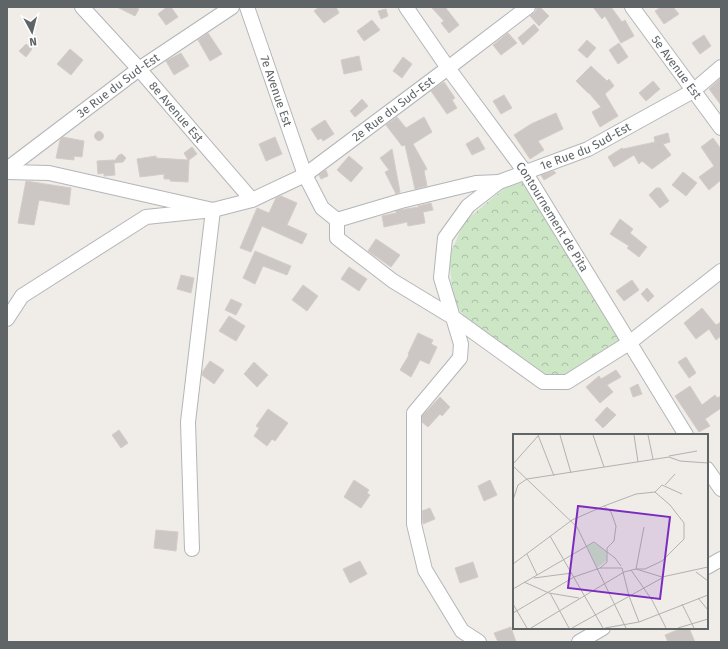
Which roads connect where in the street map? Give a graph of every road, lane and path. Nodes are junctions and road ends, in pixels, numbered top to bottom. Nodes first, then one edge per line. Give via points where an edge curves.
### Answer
1 (82, 7) edge
2 (232, 7) edge
3 (247, 7) edge
4 (406, 7) edge
5 (528, 7) edge
6 (632, 7) edge
7 (721, 67) edge
8 (139, 68) junction
9 (448, 68) junction
10 (693, 91) junction
11 (717, 116) edge
12 (721, 128) edge
13 (7, 169) edge
14 (7, 172) edge
15 (525, 172) junction
16 (305, 175) junction
17 (499, 182) junction
18 (252, 200) junction
19 (213, 210) junction
20 (337, 220) junction
21 (721, 271) edge
22 (454, 318) junction
23 (7, 319) edge
24 (629, 343) junction
25 (685, 434) edge
26 (708, 470) edge
27 (721, 489) edge
28 (192, 548) dead end
29 (721, 559) edge
30 (708, 566) edge
31 (601, 629) edge
32 (479, 642) edge
33 (578, 642) edge

1 - 8 street, 8e Avenue Est
2 - 8 street, 3e Rue du Sud-Est
3 - 16 street, 7e Avenue Est
4 - 9 street, Contournement de Pita
5 - 9 street, 2e Rue du Sud-Est
6 - 10 street, 5e Avenue Est
7 - 10 street, 1e Rue du Sud-Est
8 - 13 street, 3e Rue du Sud-Est
8 - 18 street, 8e Avenue Est
9 - 15 street, Contournement de Pita
9 - 16 street, 2e Rue du Sud-Est
10 - 11 street, 5e Avenue Est
10 - 15 street, 1e Rue du Sud-Est via 588,150
11 - 12 street, 5e Avenue Est
14 - 19 street via 48,173
15 - 17 street, 1e Rue du Sud-Est
15 - 24 street, Contournement de Pita
16 - 18 street, 2e Rue du Sud-Est
16 - 20 street, 7e Avenue Est via 322,208
17 - 20 street via 476,183
17 - 22 street, 1e Rue du Sud-Est via 468,206 445,238 441,278
18 - 19 street, 2e Rue du Sud-Est
19 - 23 street, 2e Rue du Sud-Est via 146,217 22,296
19 - 28 street via 188,422
20 - 22 street via 338,238 393,281
21 - 24 street
22 - 24 street via 543,382 567,382
22 - 32 street, 1e Rue du Sud-Est via 461,344 460,358 414,413 414,524 425,570 462,631
24 - 25 street, Contournement de Pita
26 - 27 street
29 - 30 street
31 - 33 street

